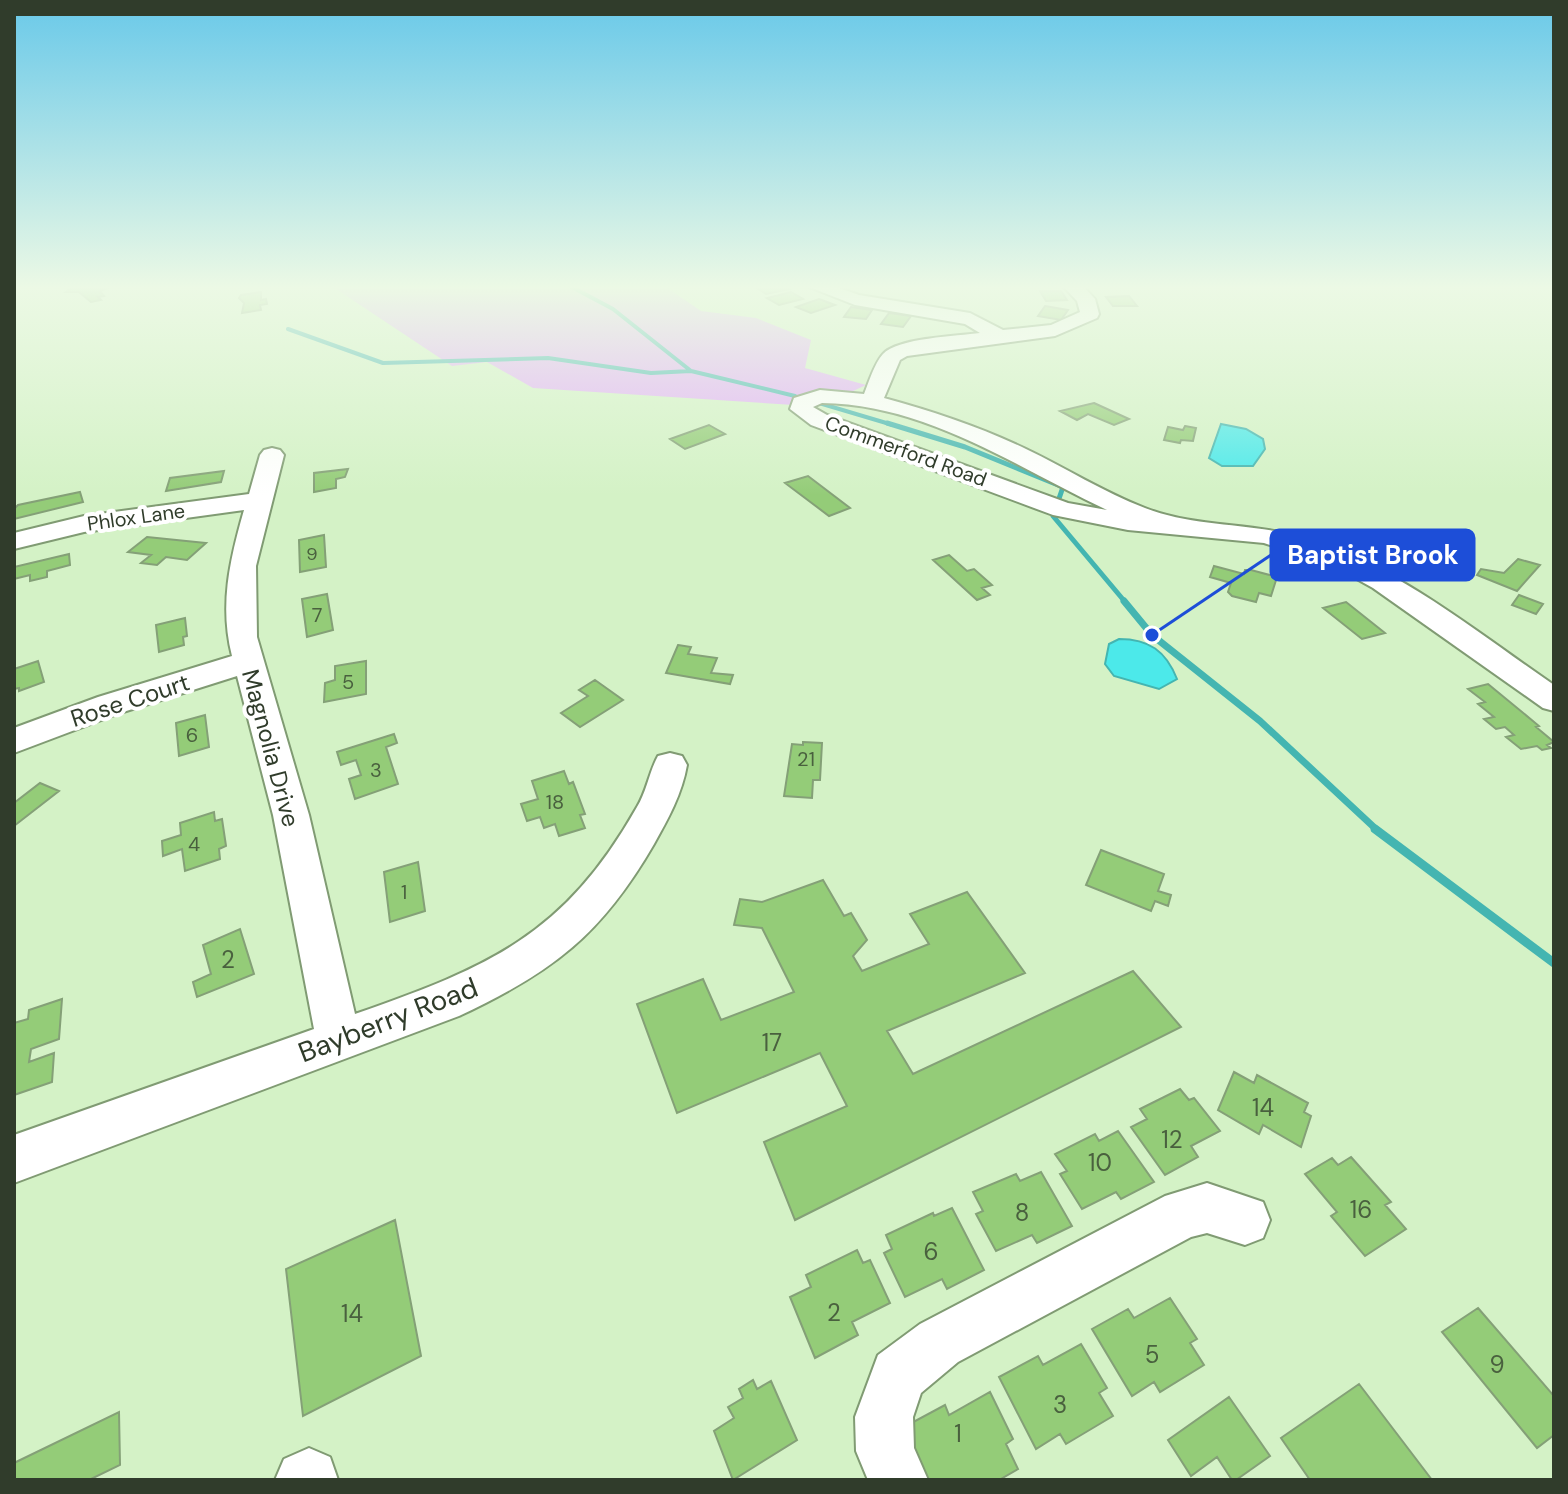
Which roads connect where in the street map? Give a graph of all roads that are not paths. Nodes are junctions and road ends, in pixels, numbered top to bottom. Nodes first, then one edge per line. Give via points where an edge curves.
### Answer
1 (895, 355) edge
2 (871, 402) junction
3 (272, 455) dead end
4 (260, 500) junction
5 (1174, 527) junction
6 (14, 541) edge
7 (247, 662) junction
8 (1554, 700) edge
9 (14, 741) edge
10 (670, 765) dead end
11 (339, 1041) junction
12 (14, 1159) edge
13 (1245, 1220) dead end
14 (898, 1480) edge

1 - 2 street
2 - 5 street, Commerford Road via 979,436 1127,510
2 - 5 street, Commerford Road via 819,395 802,403 801,409 1052,506 1093,518
3 - 4 street, Magnolia Drive
4 - 6 street, Phlox Lane via 84,524
4 - 7 street, Magnolia Drive via 240,589
5 - 8 street, Commerford Road via 1267,535 1347,562
7 - 9 street, Rose Court
7 - 11 street, Magnolia Drive via 291,815
10 - 11 street, Bayberry Road via 661,800 623,864 568,929 475,988
11 - 12 street, Bayberry Road
13 - 14 street via 1207,1208 1183,1214 939,1343 898,1375 884,1417 885,1451

